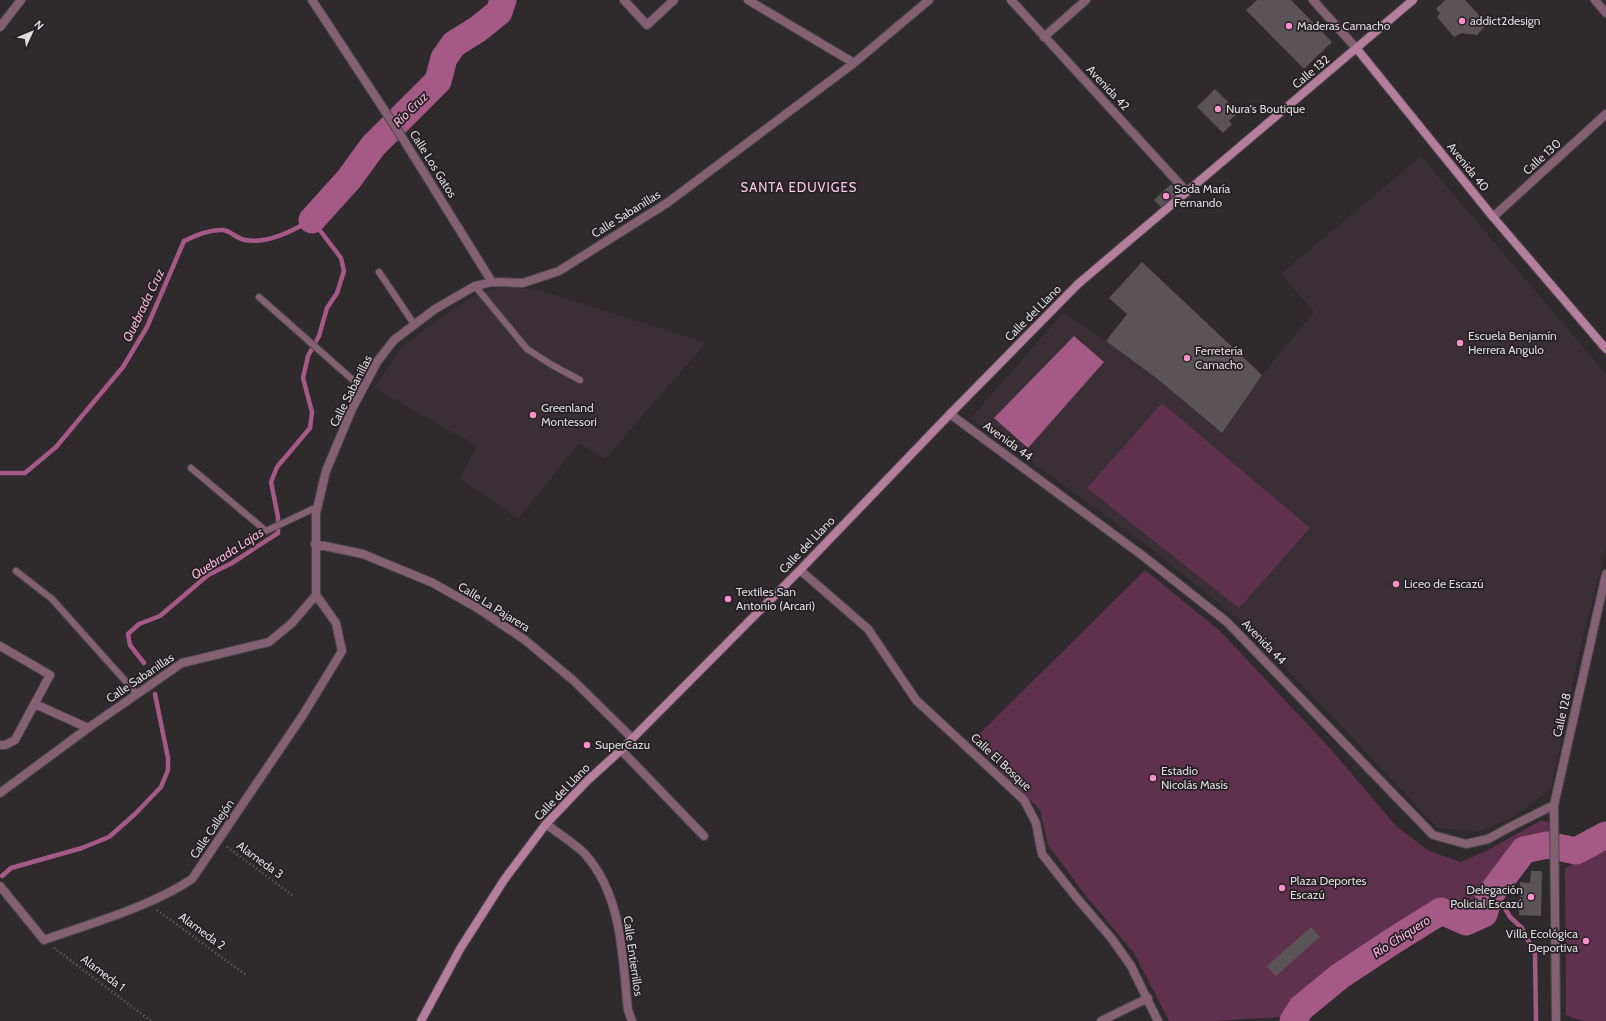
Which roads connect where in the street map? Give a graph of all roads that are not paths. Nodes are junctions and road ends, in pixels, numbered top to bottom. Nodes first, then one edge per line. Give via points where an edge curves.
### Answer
1 (21, 0) edge
2 (312, 0) edge
3 (624, 0) edge
4 (674, 0) edge
5 (748, 0) edge
6 (929, 0) edge
7 (1011, 0) edge
8 (1086, 0) edge
9 (1313, 0) edge
10 (1414, 0) edge
11 (1595, 0) edge
12 (1606, 13) edge
13 (0, 27) edge
14 (1044, 37) junction
15 (1356, 50) junction
16 (854, 63) junction
17 (1606, 114) edge
18 (1187, 192) junction
19 (1493, 217) junction
20 (379, 272) dead end
21 (492, 282) junction
22 (475, 286) junction
23 (259, 297) dead end
24 (414, 324) junction
25 (1606, 349) edge
26 (580, 380) dead end
27 (363, 389) junction
28 (950, 414) junction
29 (191, 468) dead end
30 (318, 507) junction
31 (315, 544) junction
32 (800, 570) junction
33 (16, 571) dead end
34 (1606, 574) edge
35 (316, 595) junction
36 (0, 646) edge
37 (137, 694) junction
38 (35, 704) junction
39 (88, 728) junction
40 (632, 738) junction
41 (0, 745) edge
42 (621, 750) junction
43 (0, 793) edge
44 (1554, 805) junction
45 (546, 824) junction
46 (704, 836) dead end
47 (0, 886) edge
48 (1148, 998) junction
49 (421, 1021) edge
50 (632, 1021) edge
51 (1101, 1021) edge
52 (1158, 1021) edge
53 (1556, 1021) edge

1 - 13 street
2 - 21 street, Calle Los Gatos via 400,134
3 - 4 street via 647,24
5 - 16 street
6 - 16 street, Calle Sabanillas
7 - 14 street, Avenida 42
8 - 14 street
9 - 15 street, Avenida 40
10 - 15 main road, Calle 132
11 - 12 street
14 - 18 street, Avenida 42
15 - 18 main road, Calle 132
15 - 19 main road, Avenida 40
16 - 21 street, Calle Sabanillas via 667,203 558,271 523,283
17 - 19 street, Calle 130
18 - 28 main road, Calle del Llano via 1078,284
19 - 25 main road, Avenida 40
20 - 24 lane
21 - 22 street, Calle Sabanillas
22 - 24 street, Calle Sabanillas
22 - 26 lane via 527,349
23 - 27 lane
24 - 27 street, Calle Sabanillas via 394,340 377,362
27 - 30 street, Calle Sabanillas via 326,471
28 - 32 main road, Calle del Llano
28 - 44 street, Avenida 44 via 1143,556 1227,622 1433,835 1466,844 1488,839
29 - 30 lane via 266,531
30 - 31 street, Calle Sabanillas
31 - 35 street, Calle Sabanillas
31 - 40 street, Calle La Pajarera via 363,554 432,583 479,609 542,653
32 - 40 main road, Calle del Llano
32 - 48 street, Calle El Bosque via 868,628 916,700 1024,800 1036,824 1042,854 1112,939 1131,966
33 - 37 lane via 52,599
34 - 44 street, Calle 128
35 - 37 street, Calle Sabanillas via 292,622 269,642 182,663
35 - 47 street, Calle Callejón via 336,623 342,651 303,715 192,879 173,892 147,903 44,940
36 - 38 street via 50,675
37 - 39 street, Calle Sabanillas
38 - 39 street
38 - 41 street via 16,740
39 - 43 street, Calle Sabanillas
40 - 42 main road, Calle del Llano
42 - 45 main road, Calle del Llano
42 - 46 street
44 - 53 street, Calle 128
45 - 49 main road, Calle del Llano via 496,892 460,949
45 - 50 street, Calle Entierrillos via 584,854 606,884 618,920 628,1010
48 - 51 street
48 - 52 street, Calle El Bosque

